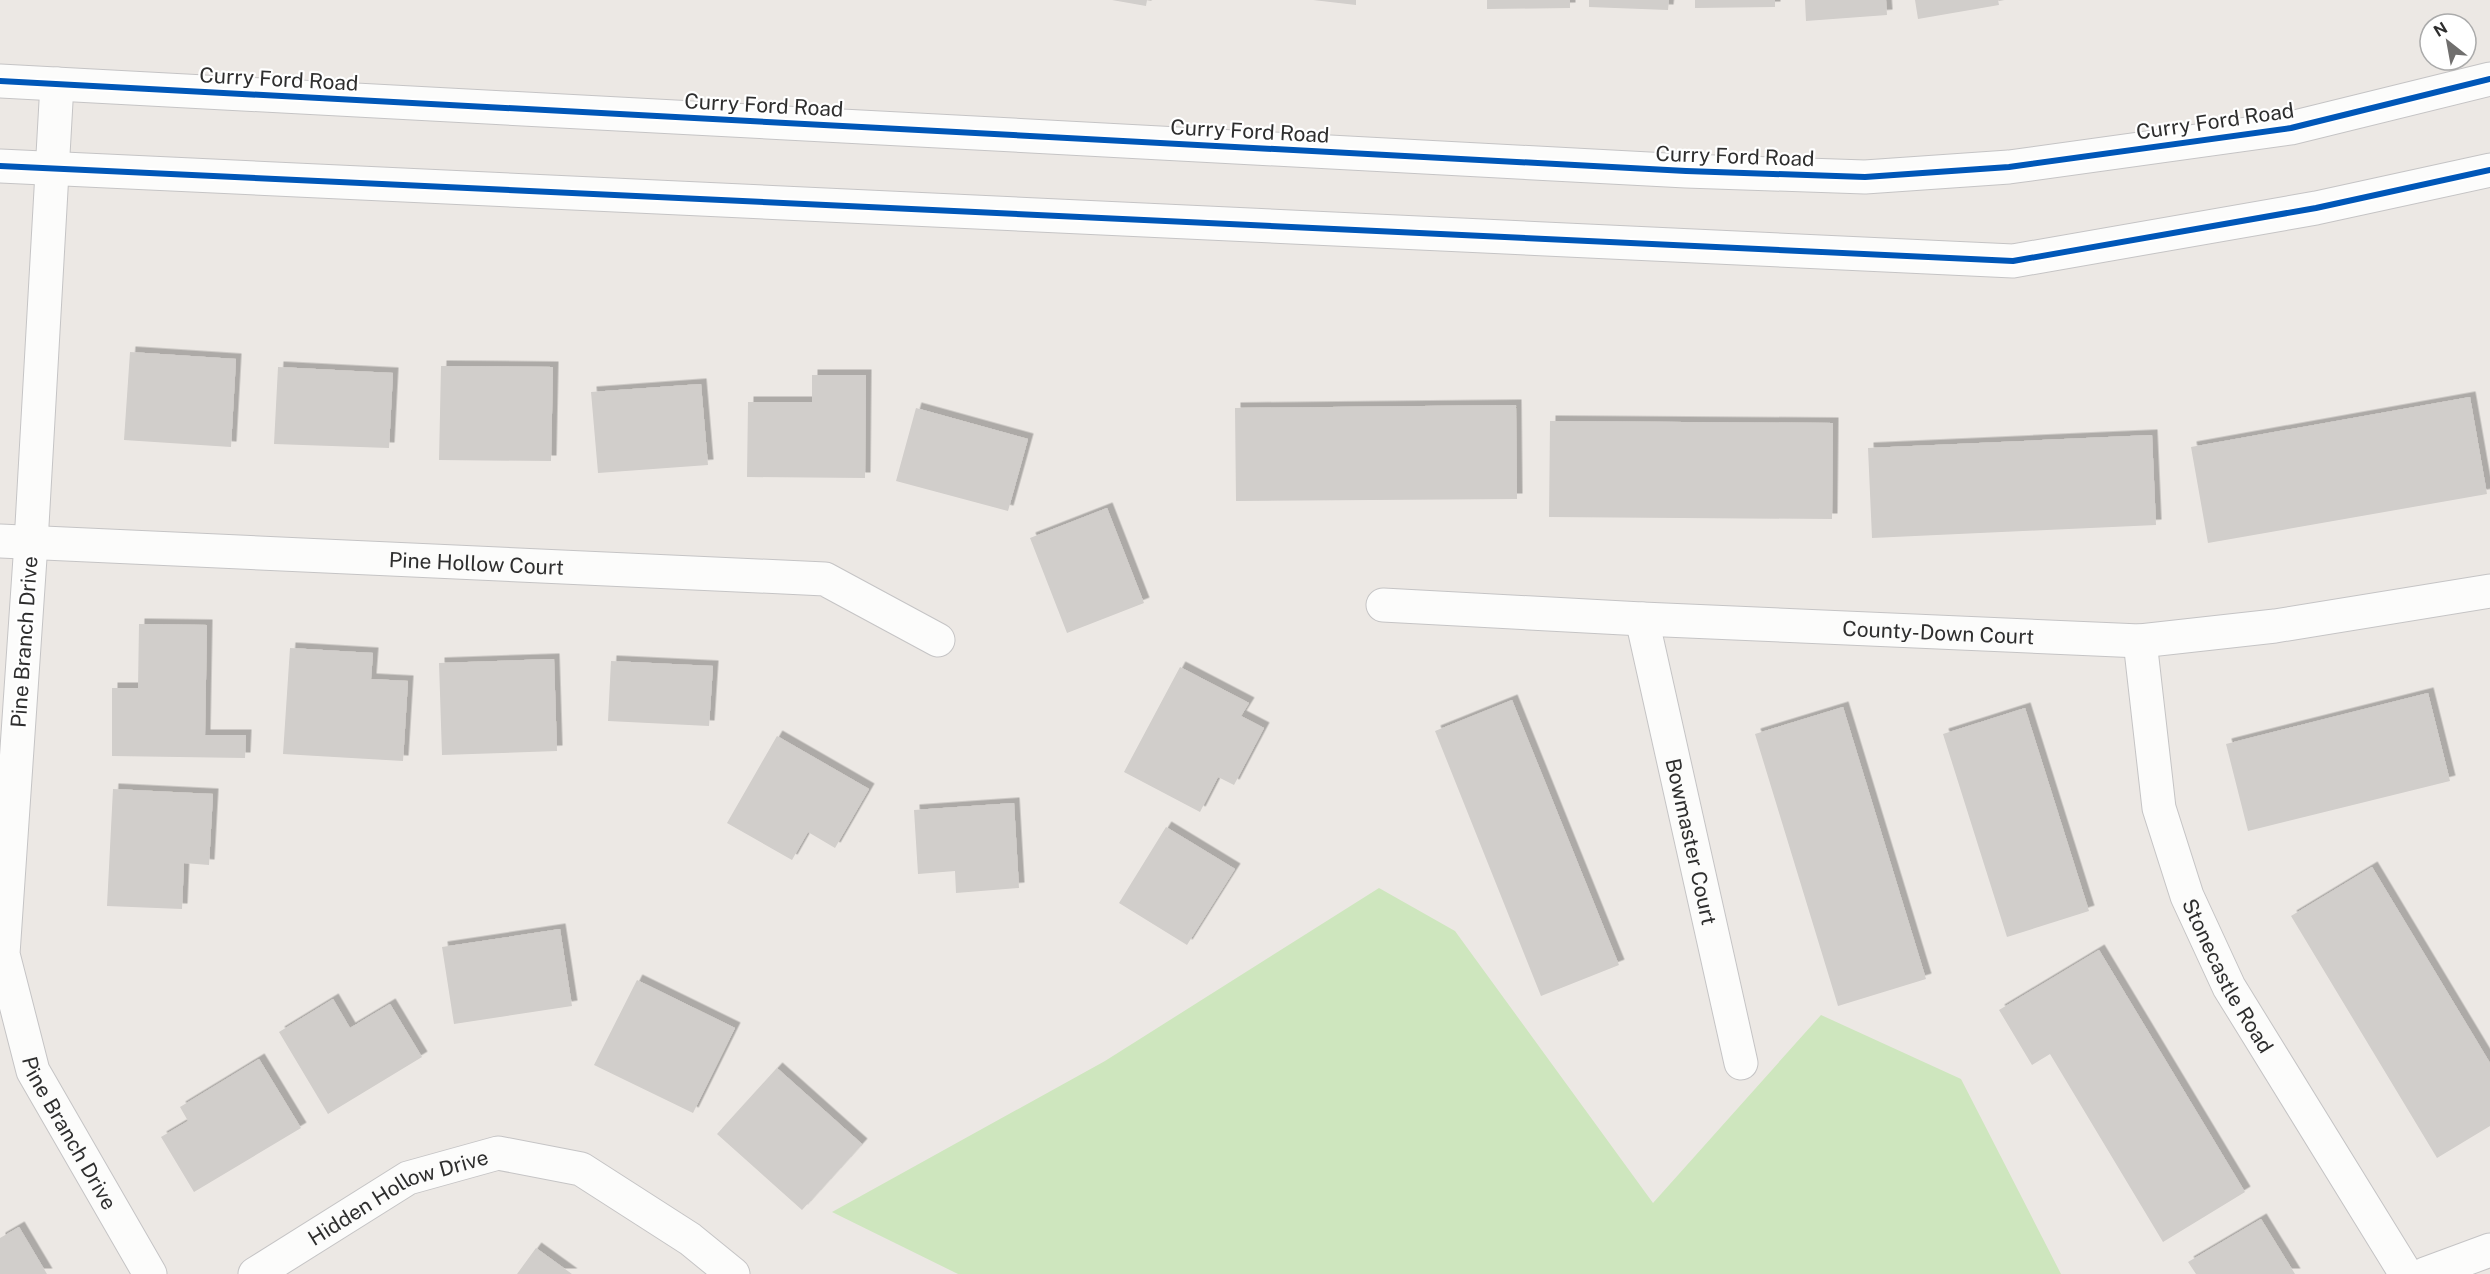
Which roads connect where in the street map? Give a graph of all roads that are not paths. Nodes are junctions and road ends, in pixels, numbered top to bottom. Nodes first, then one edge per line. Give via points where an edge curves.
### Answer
1 (2490, 79) edge
2 (0, 81) edge
3 (57, 84) junction
4 (0, 166) edge
5 (52, 168) junction
6 (2490, 170) edge
7 (16, 542) edge
8 (2490, 591) edge
9 (1383, 605) dead end
10 (1641, 619) junction
11 (938, 640) dead end
12 (2140, 642) junction
13 (1741, 1063) dead end
14 (2490, 1250) edge
15 (150, 1274) edge
16 (255, 1274) edge
17 (734, 1274) edge
18 (2406, 1274) edge
19 (2425, 1274) edge

1 - 3 street, Curry Ford Road via 2291,128 2010,167 1865,177 1662,170
2 - 3 street, Curry Ford Road
3 - 5 street, Pine Branch Drive
4 - 5 street
5 - 6 street via 2013,261 2316,208
5 - 7 street, Pine Branch Drive
7 - 11 street, Pine Hollow Court via 825,579
7 - 15 street, Pine Branch Drive via 3,954 33,1071
8 - 12 street, County-Down Court via 2275,626
9 - 10 street, County-Down Court
10 - 12 street, County-Down Court
10 - 13 street, Bowmaster Court
12 - 18 street, Stonecastle Road via 2160,808 2187,896 2229,987
14 - 19 street
16 - 17 street, Hidden Hollow Drive via 408,1178 498,1153 580,1169 690,1239

